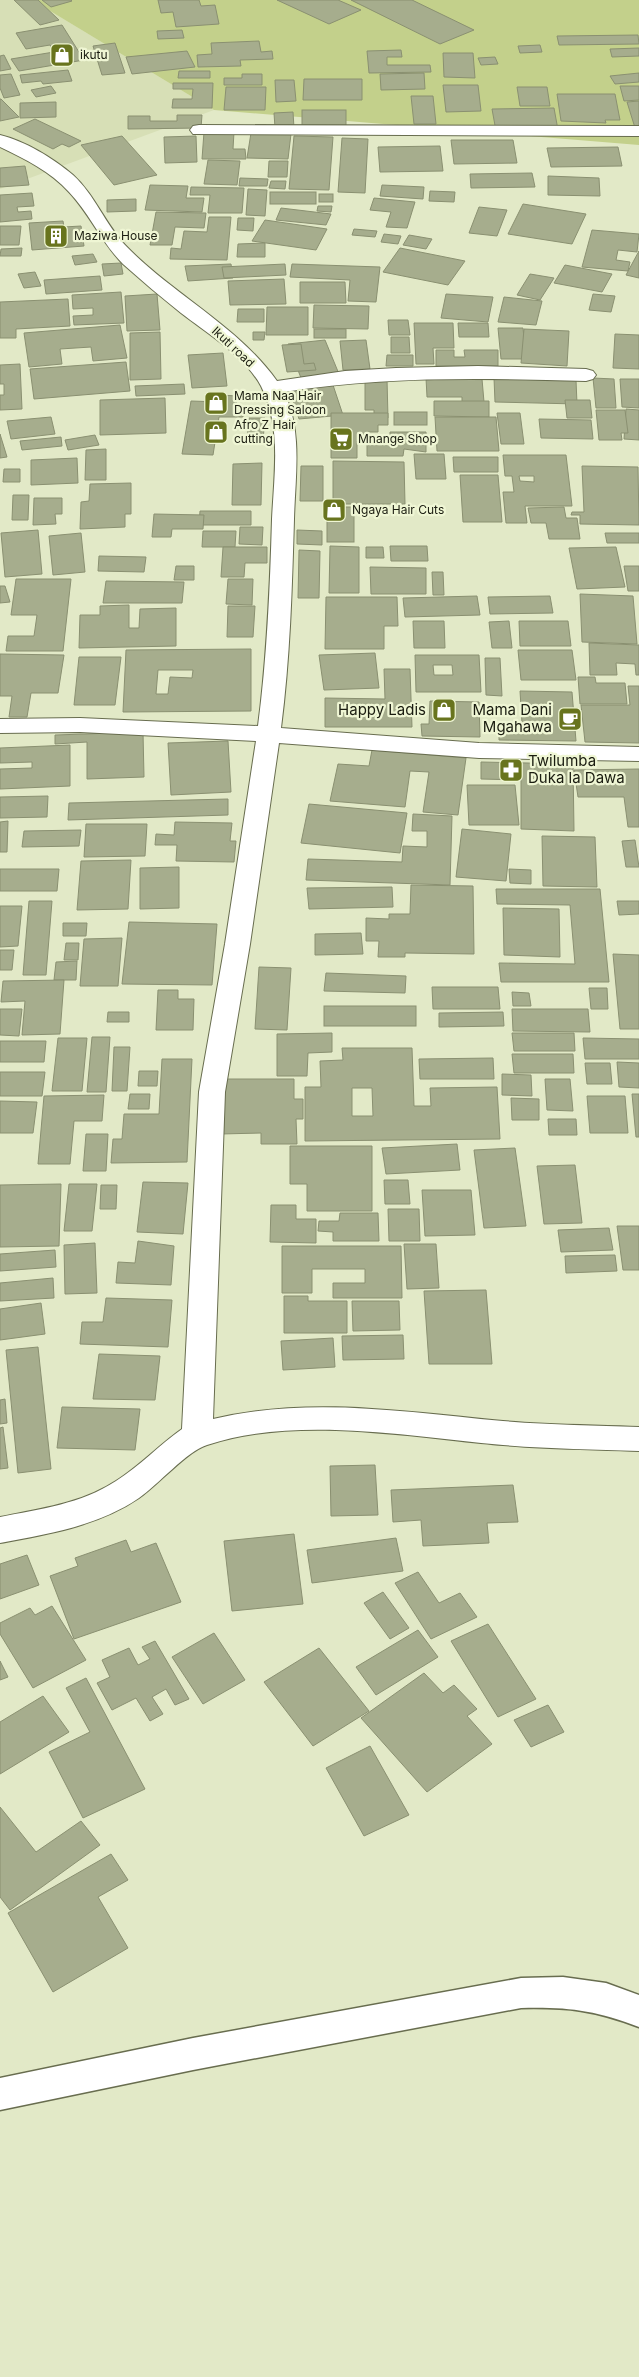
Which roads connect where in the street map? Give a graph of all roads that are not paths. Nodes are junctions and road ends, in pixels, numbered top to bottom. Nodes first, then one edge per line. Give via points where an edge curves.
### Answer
1 (199, 130) dead end
2 (639, 131) edge
3 (0, 140) edge
4 (586, 375) dead end
5 (271, 388) junction
6 (0, 726) edge
7 (268, 734) junction
8 (639, 754) edge
9 (197, 1434) junction
10 (639, 1440) edge
11 (0, 1530) edge
12 (639, 2011) edge
13 (0, 2094) edge

1 - 2 street
3 - 5 street, Ikuti road via 54,168 66,178 85,199 116,247 246,357
4 - 5 street via 404,374 337,378
5 - 7 street, Ikuti road via 281,412 284,475 278,639
6 - 7 street via 111,725
7 - 8 street via 499,753
7 - 9 street, Ikuti road via 212,1092
9 - 10 street via 269,1421 323,1419
9 - 11 street via 136,1484 100,1505 70,1516
12 - 13 lane via 606,1999 571,1994 521,1993

